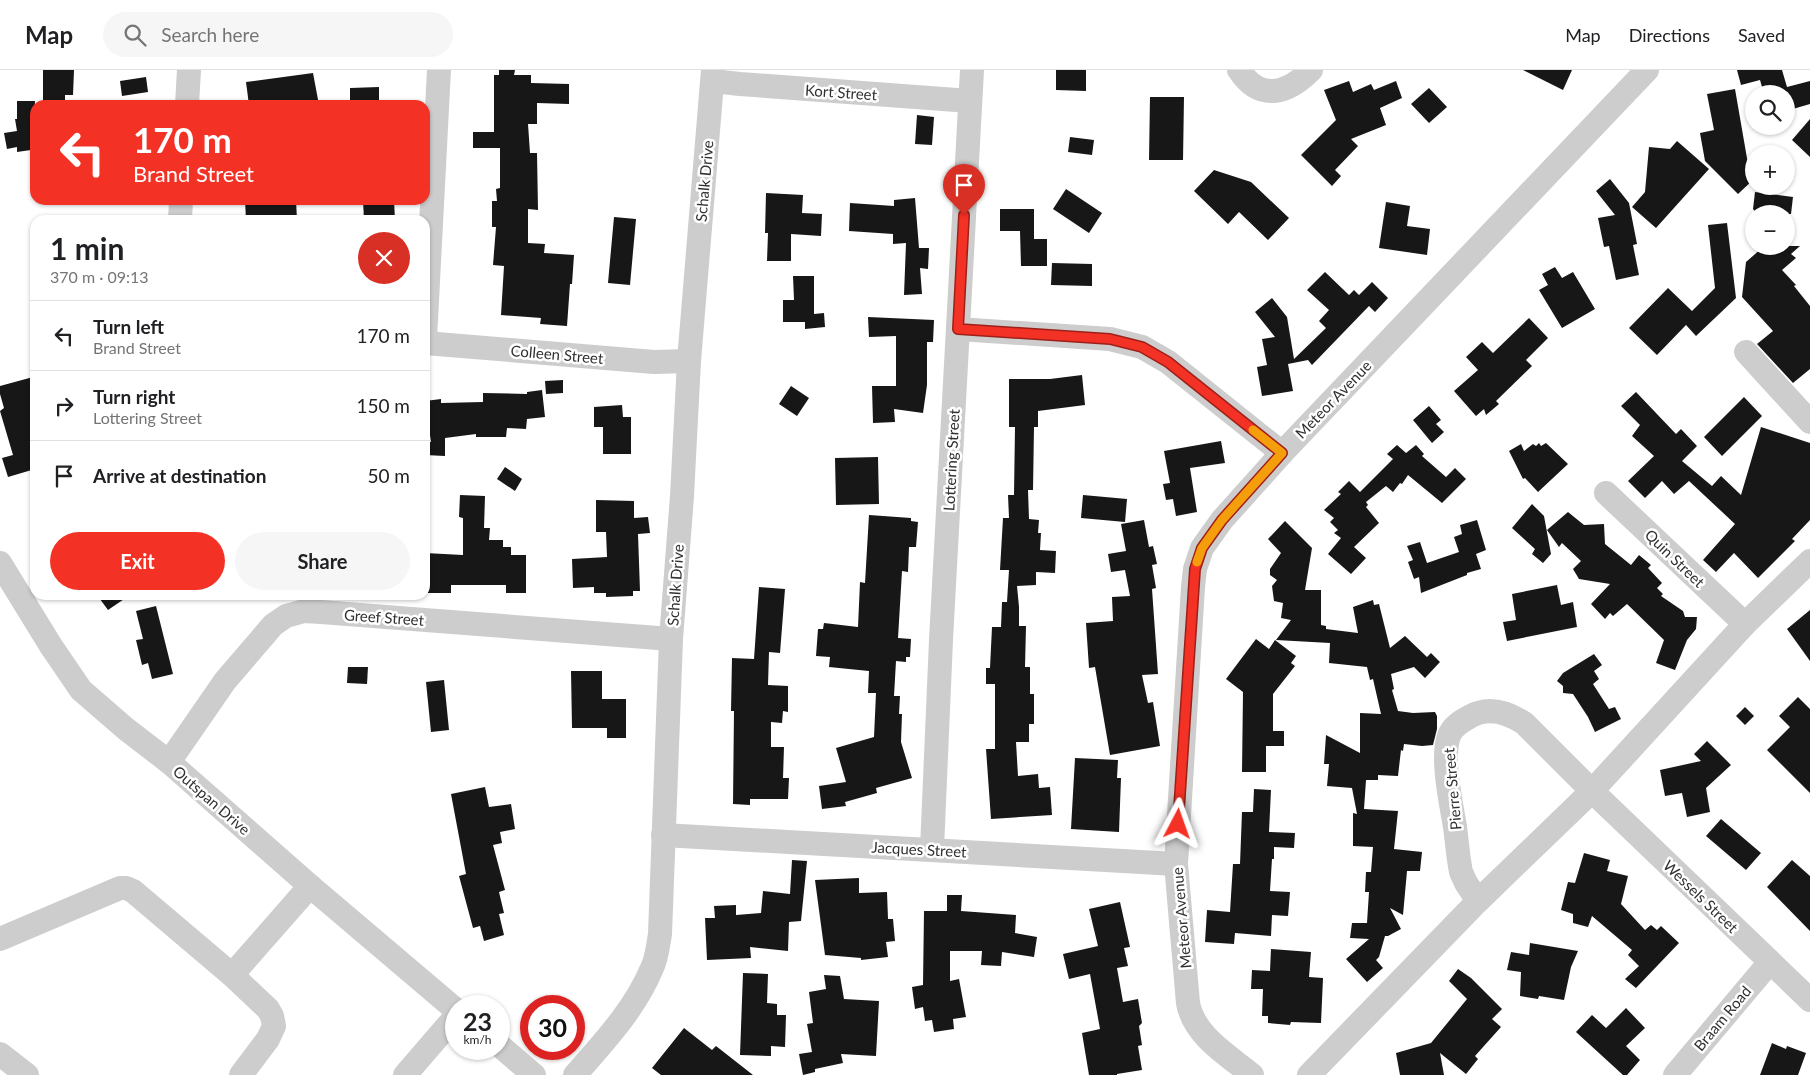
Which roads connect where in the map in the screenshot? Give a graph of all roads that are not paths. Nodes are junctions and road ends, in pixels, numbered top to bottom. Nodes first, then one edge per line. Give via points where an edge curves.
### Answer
1 (189, 70) edge
2 (438, 70) edge
3 (972, 70) edge
4 (1239, 70) edge
5 (1311, 70) edge
6 (1647, 70) edge
7 (713, 75) edge
8 (187, 100) edge
9 (970, 101) junction
10 (430, 236) edge
11 (958, 329) junction
12 (430, 343) edge
13 (1746, 352) dead end
14 (689, 360) junction
15 (1810, 422) edge
16 (1282, 453) junction
17 (1606, 493) dead end
18 (1810, 561) edge
19 (0, 563) edge
20 (1745, 624) junction
21 (671, 638) junction
22 (169, 762) junction
23 (1592, 791) junction
24 (663, 835) junction
25 (932, 849) junction
26 (1176, 864) junction
27 (310, 886) junction
28 (1478, 901) junction
29 (0, 939) edge
30 (1770, 962) junction
31 (232, 974) junction
32 (1810, 1000) edge
33 (445, 1001) edge
34 (445, 1029) edge
35 (0, 1054) edge
36 (510, 1055) edge
37 (27, 1075) edge
38 (241, 1075) edge
39 (406, 1075) edge
40 (534, 1075) edge
41 (575, 1075) edge
42 (1252, 1075) edge
43 (1308, 1075) edge
44 (1675, 1075) edge

1 - 8 street
2 - 10 street
3 - 9 street, Lottering Street
4 - 5 street via 1260,90 1272,92 1301,80
6 - 16 street, Meteor Avenue
7 - 9 street, Kort Street via 740,84
7 - 14 street, Schalk Drive
9 - 11 street, Lottering Street
11 - 16 street via 1110,339 1142,347 1168,362
11 - 25 street, Lottering Street
12 - 14 street, Colleen Street via 654,362
13 - 15 street
14 - 21 street, Schalk Drive
16 - 26 street, Meteor Avenue via 1222,520 1202,548 1195,569
17 - 20 street, Quin Street
18 - 20 street
19 - 22 street, Outspan Drive via 81,690
20 - 23 street
21 - 22 street, Greef Street via 304,611 286,616 273,625 243,658
21 - 24 street, Schalk Drive
22 - 27 street, Outspan Drive
23 - 28 street
23 - 28 street, Pierre Street via 1513,716 1488,710 1456,724 1449,734 1446,748 1449,784 1461,872
23 - 30 street, Wessels Street
24 - 25 street, Jacques Street
24 - 41 street, Schalk Drive via 660,934 653,967 623,1018
25 - 26 street, Jacques Street
26 - 42 street, Meteor Avenue via 1189,1012 1205,1036
27 - 31 street
27 - 33 street, Outspan Drive
28 - 43 street
29 - 31 street via 126,888 139,895
30 - 32 street, Wessels Street
30 - 44 street, Braam Road
31 - 38 street via 268,1009 274,1021 268,1039
34 - 39 street
35 - 37 street
36 - 40 street

